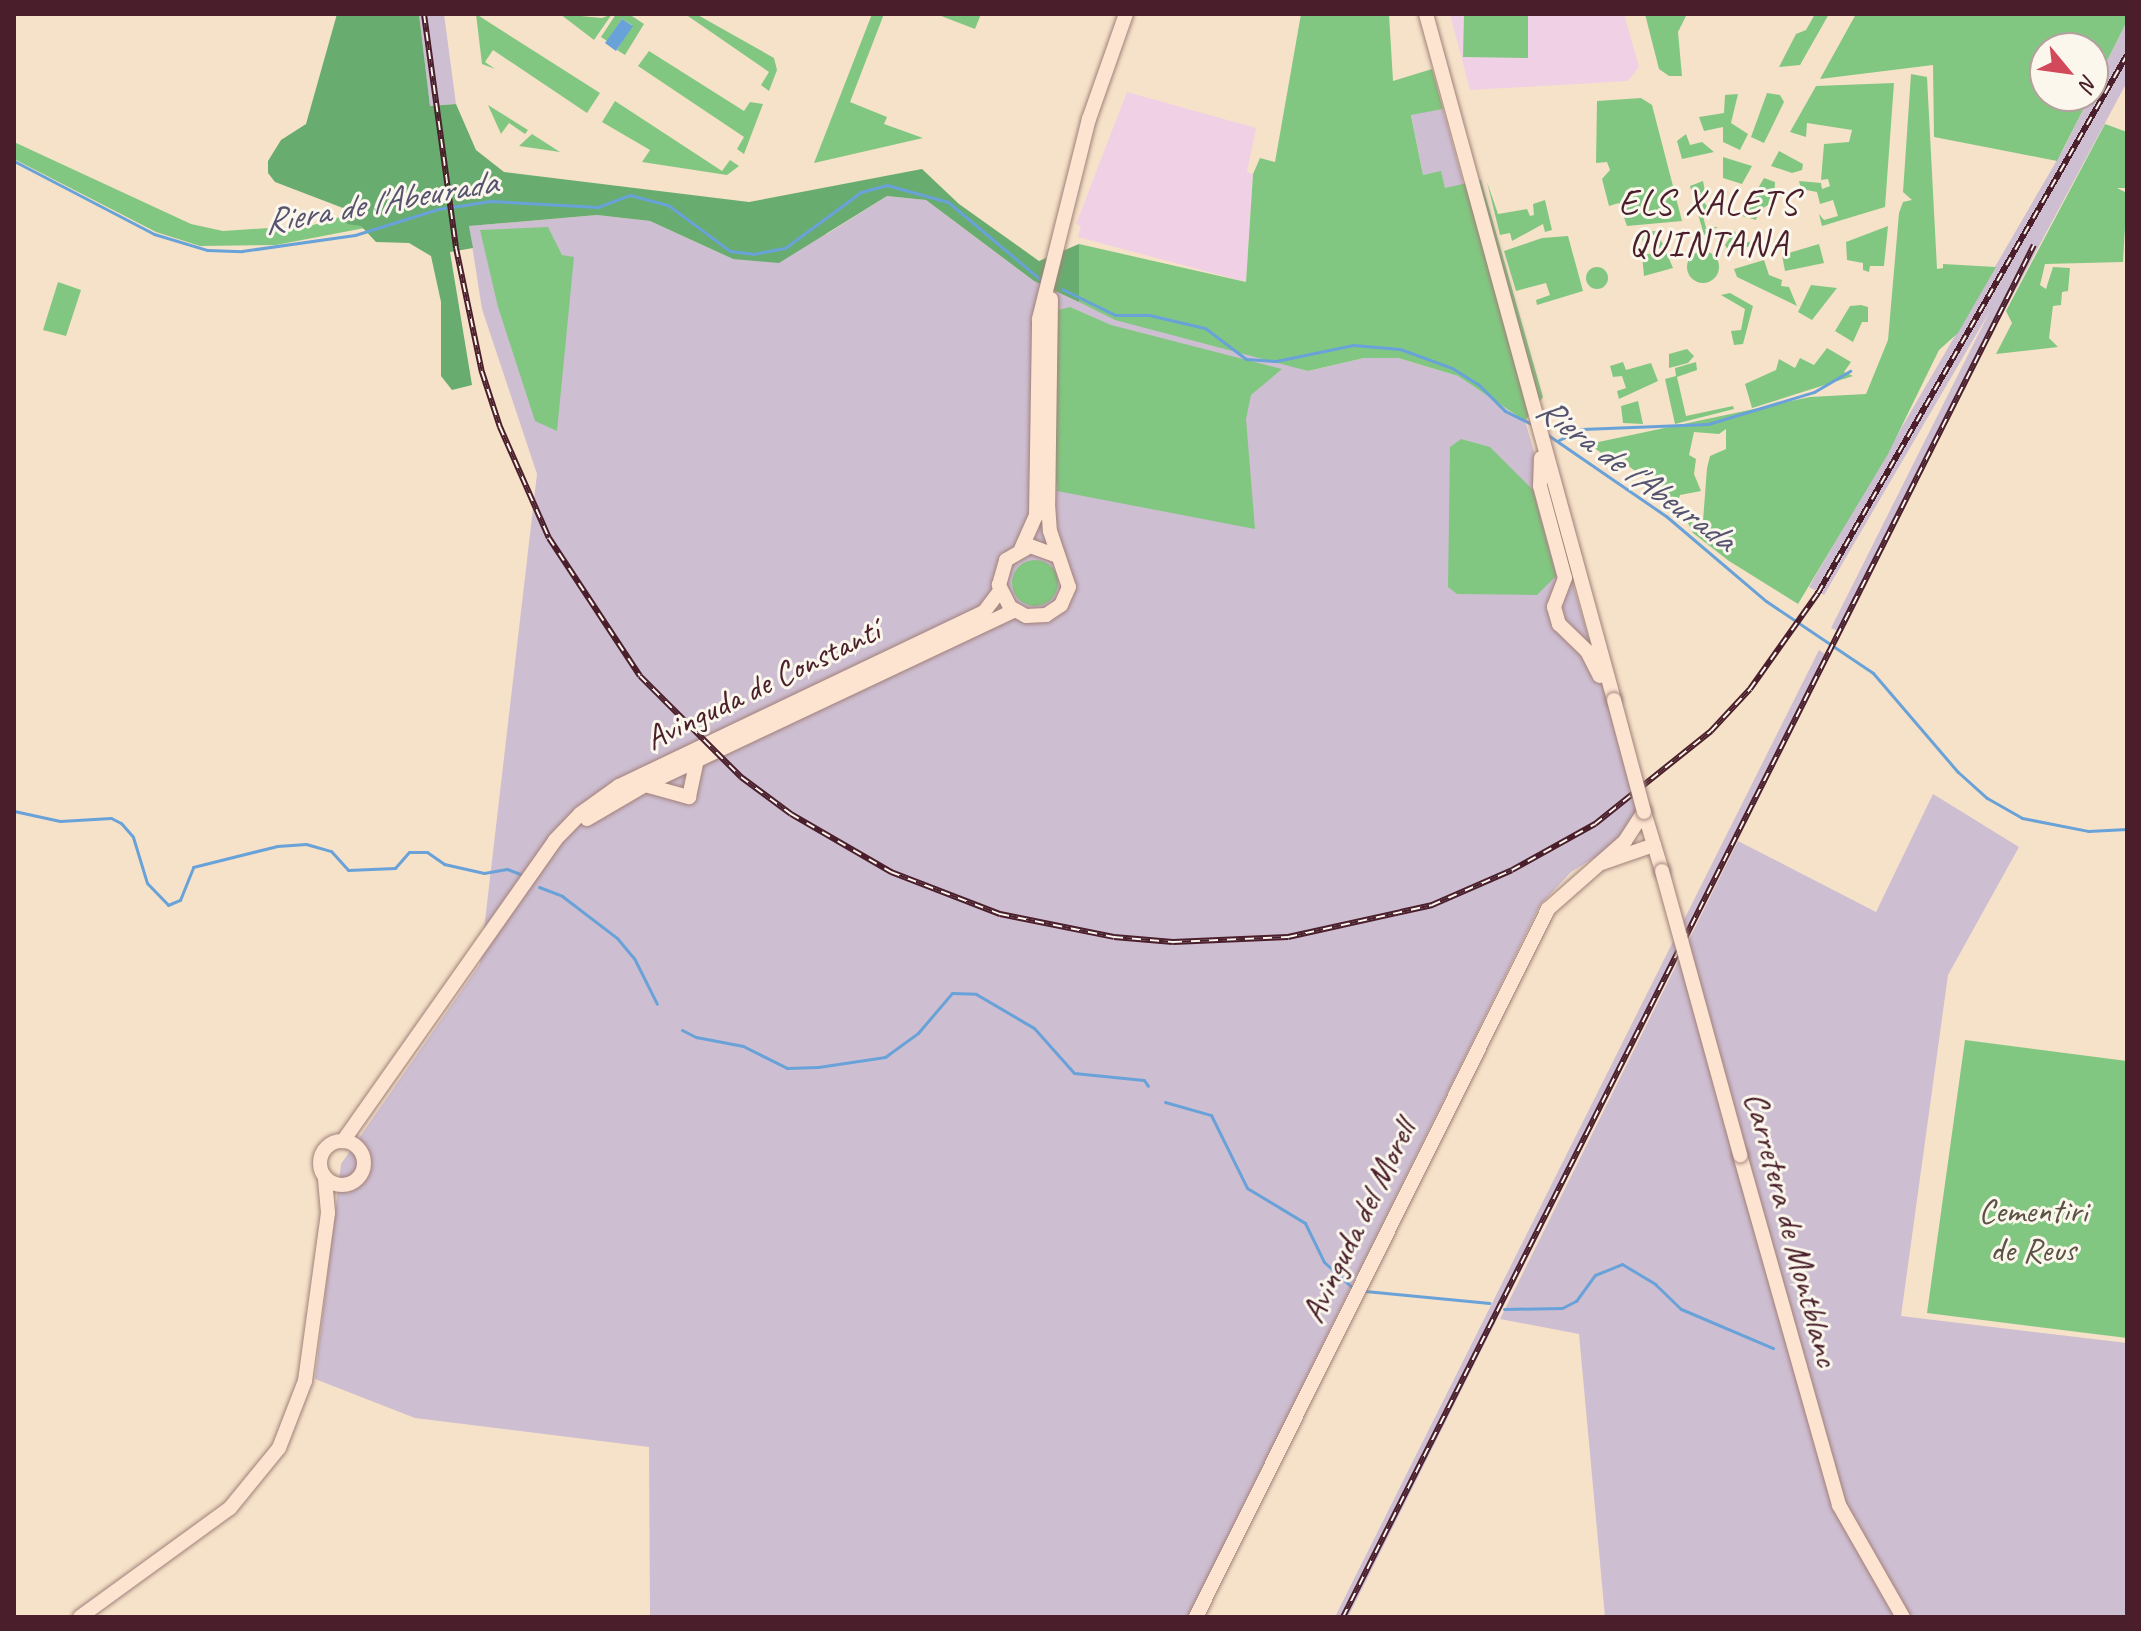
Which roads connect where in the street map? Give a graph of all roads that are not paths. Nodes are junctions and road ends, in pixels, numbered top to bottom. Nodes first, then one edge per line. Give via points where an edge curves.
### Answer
1 (1124, 14) edge
2 (1426, 14) edge
3 (1437, 14) edge
4 (1448, 96) junction
5 (1056, 261) junction
6 (1039, 319) junction
7 (1046, 404) junction
8 (1542, 441) junction
9 (1042, 508) junction
10 (1021, 549) junction
11 (1058, 556) junction
12 (1000, 591) junction
13 (1013, 611) junction
14 (965, 621) junction
15 (890, 665) junction
16 (806, 696) junction
17 (1614, 700) junction
18 (776, 710) junction
19 (697, 760) junction
20 (672, 769) junction
21 (645, 785) junction
22 (600, 797) junction
23 (689, 797) junction
24 (1644, 812) junction
25 (1653, 842) junction
26 (552, 845) junction
27 (1627, 848) junction
28 (1662, 871) junction
29 (363, 1115) junction
30 (343, 1141) junction
31 (358, 1147) junction
32 (325, 1178) junction
33 (341, 1186) junction
34 (328, 1213) junction
35 (80, 1617) edge
36 (1196, 1617) edge
37 (1903, 1617) edge

1 - 5 main road via 1102,77
2 - 4 main road
3 - 4 main road
4 - 8 main road, Carretera de Montblanc
5 - 6 main road
5 - 7 main road
6 - 7 main road via 1046,324
6 - 9 main road
7 - 9 main road
8 - 17 main road, Carretera de Montblanc
8 - 17 main road via 1540,486 1565,578 1554,607 1559,624 1587,651
9 - 10 main road
9 - 11 main road
10 - 11 main road via 1040,547
10 - 12 main road via 1002,566
11 - 13 main road via 1069,582 1061,605 1041,616
12 - 13 main road
12 - 14 main road, Avinguda de Constantí via 987,609
13 - 15 main road
14 - 15 main road
14 - 16 main road, Avinguda de Constantí
15 - 16 main road
15 - 19 main road
16 - 18 main road, Avinguda de Constantí
17 - 24 main road, Carretera de Montblanc, bridge
18 - 20 main road via 760,724
18 - 22 main road, Avinguda de Constantí
19 - 20 main road
19 - 23 main road
20 - 21 main road
20 - 22 main road
20 - 23 main road
21 - 23 main road
21 - 26 main road
22 - 26 main road, Avinguda de Constantí
24 - 25 main road, Carretera de Montblanc
24 - 27 main road
25 - 27 main road
25 - 28 main road, Carretera de Montblanc
26 - 29 main road
27 - 28 main road
27 - 36 main road, Avinguda del Morell via 1561,892 1536,930
28 - 37 main road, Carretera de Montblanc, bridge via 1839,1505
29 - 30 main road
29 - 31 main road
30 - 31 main road
30 - 32 main road via 330,1144 321,1156
31 - 33 main road via 364,1157 362,1174
32 - 33 main road
32 - 34 main road
33 - 34 main road
34 - 35 main road via 305,1381 279,1448 230,1508

